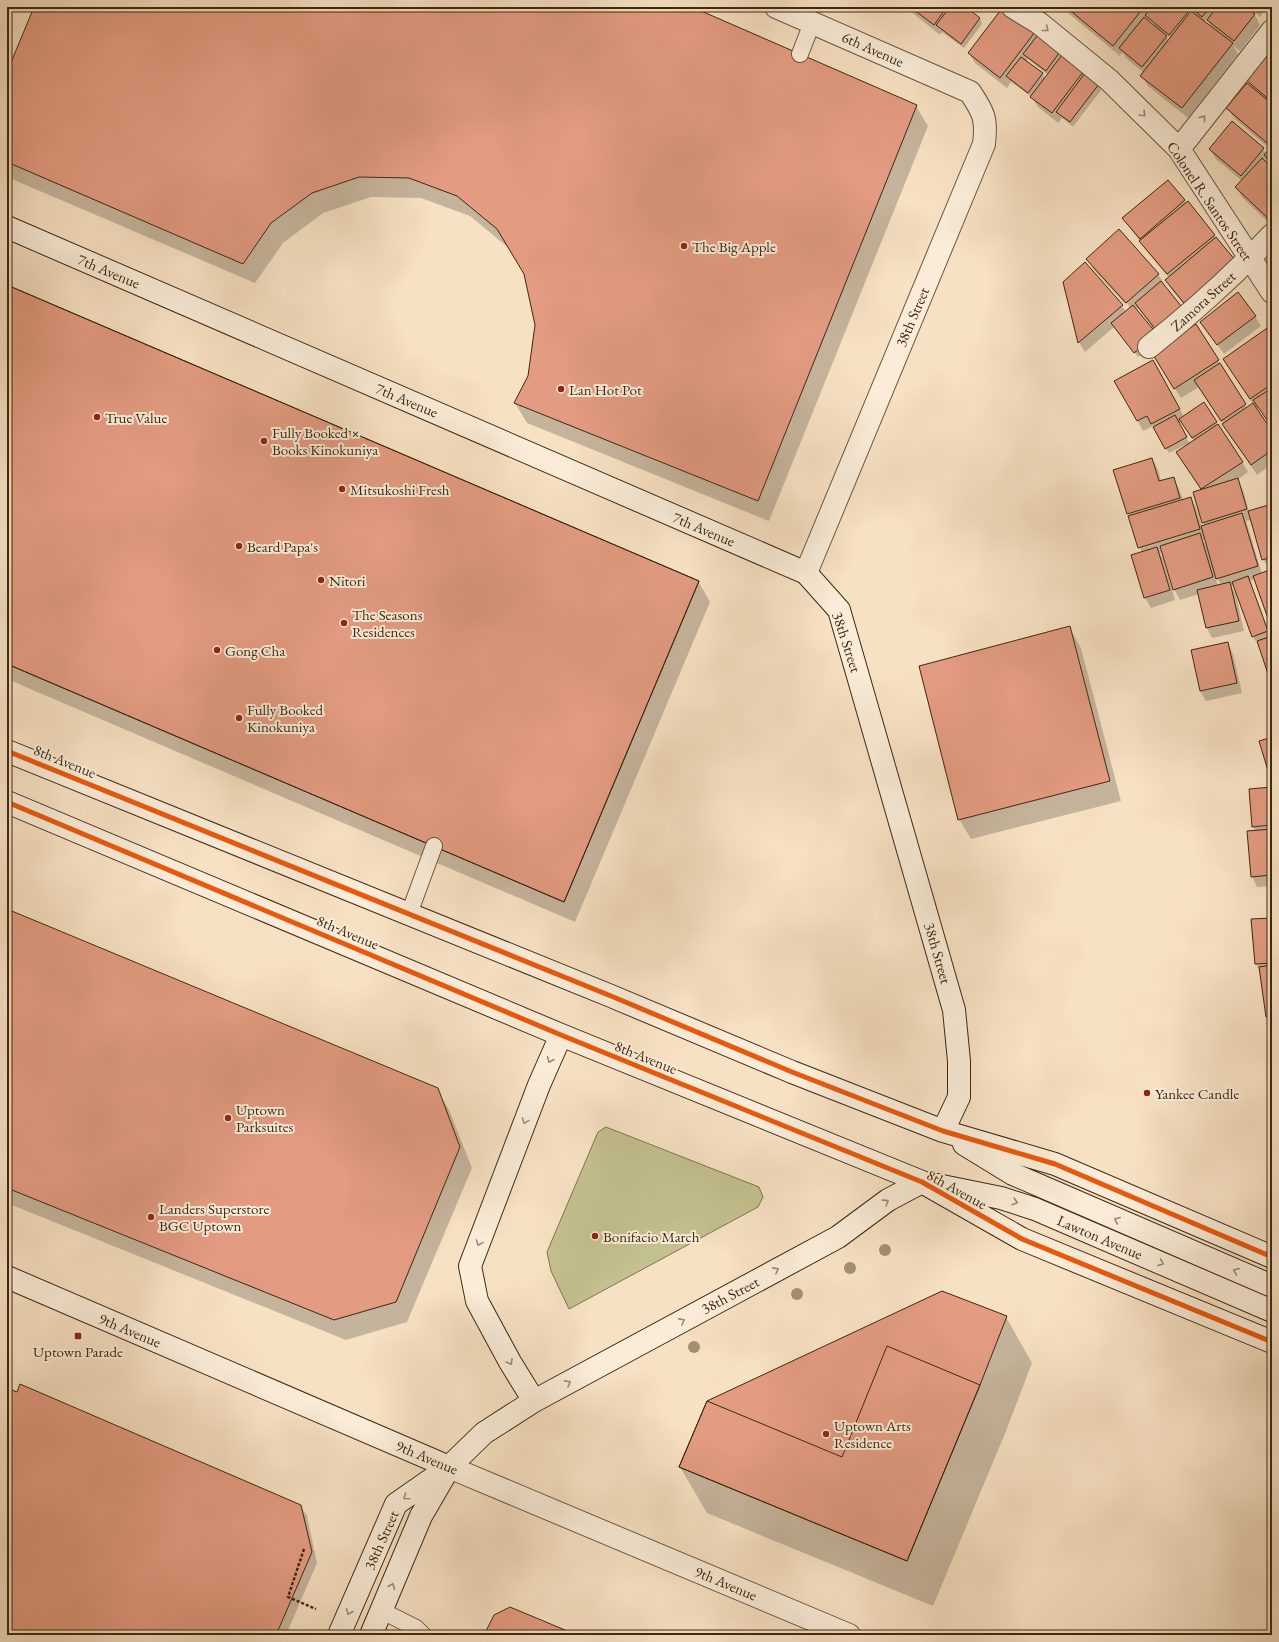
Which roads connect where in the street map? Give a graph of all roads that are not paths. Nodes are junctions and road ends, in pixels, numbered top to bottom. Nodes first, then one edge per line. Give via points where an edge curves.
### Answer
1 (776, 7) edge
2 (1014, 7) edge
3 (812, 23) junction
4 (1272, 31) edge
5 (800, 54) dead end
6 (970, 92) joint
7 (1179, 149) junction
8 (7, 227) edge
9 (1272, 235) edge
10 (1250, 258) junction
11 (1272, 292) edge
12 (1149, 347) dead end
13 (806, 573) junction
14 (7, 751) edge
15 (7, 802) edge
16 (434, 846) dead end
17 (409, 914) junction
18 (561, 1035) junction
19 (943, 1131) junction
20 (922, 1182) junction
21 (1272, 1257) edge
22 (7, 1278) edge
23 (1272, 1286) edge
24 (1272, 1311) edge
25 (1272, 1342) edge
26 (534, 1401) junction
27 (449, 1467) junction
28 (382, 1610) junction
29 (340, 1635) edge
30 (371, 1635) edge
31 (423, 1635) edge
32 (849, 1635) edge

1 - 3 street, 6th Avenue
2 -> 7 street, Colonel R. Santos Street via 1109,80
3 - 5 lane
3 - 6 street, 6th Avenue
7 -> 4 street
6 - 13 street, 38th Street via 982,109 986,125 984,144
7 - 10 street, Colonel R. Santos Street
8 - 13 street, 7th Avenue
9 - 10 street, Zamora Street
10 - 11 street, Colonel R. Santos Street
10 - 12 street, Zamora Street
13 - 19 street, 38th Street via 839,610 954,1010 959,1061 959,1097
14 - 17 street, 8th Avenue
15 - 18 street, 8th Avenue
16 - 17 lane
17 - 19 street, 8th Avenue via 792,1072
18 - 20 street, 8th Avenue
18 -> 26 street via 539,1085 470,1266 477,1301
19 - 21 street, 8th Avenue via 1055,1164
23 -> 19 street, Lawton Avenue via 1013,1174
20 -> 24 street, Lawton Avenue via 970,1191 1035,1209
20 - 25 street, 8th Avenue via 1022,1239
26 -> 20 street, 38th Street via 838,1237 888,1200
22 - 27 street, 9th Avenue
26 - 27 street, 38th Street via 484,1432
28 -> 27 street, 38th Street via 421,1516
27 -> 29 street, 38th Street via 396,1504
27 - 32 street, 9th Avenue
28 - 30 street, 38th Street
28 - 31 lane via 416,1628

